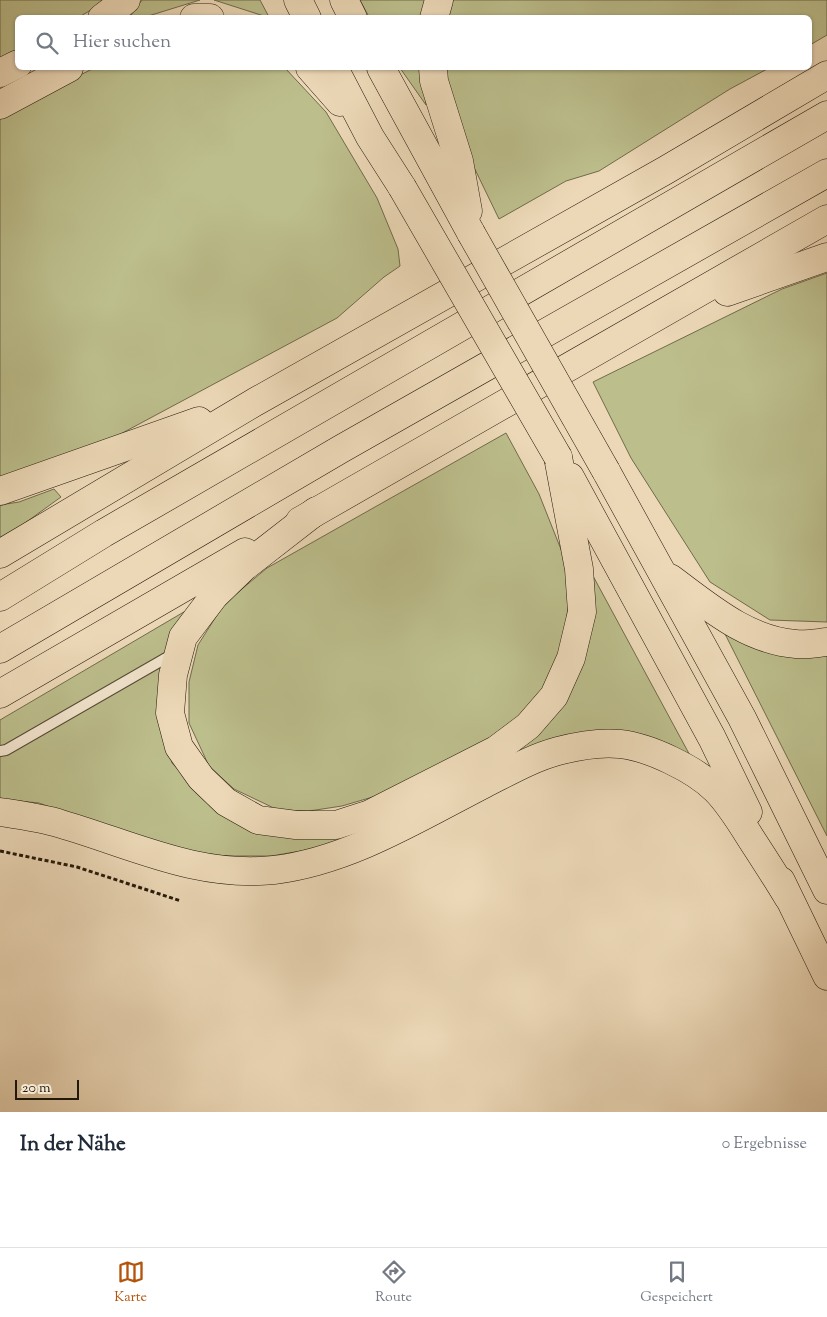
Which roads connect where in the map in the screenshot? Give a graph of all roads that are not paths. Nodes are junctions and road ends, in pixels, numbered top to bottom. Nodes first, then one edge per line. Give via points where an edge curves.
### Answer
1 (126, 0) edge
2 (298, 0) edge
3 (344, 0) edge
4 (439, 0) edge
5 (106, 15) edge
6 (306, 15) edge
7 (352, 15) edge
8 (435, 15) edge
9 (15, 66) edge
10 (66, 70) edge
11 (312, 70) edge
12 (335, 70) edge
13 (382, 70) edge
14 (433, 70) edge
15 (0, 73) edge
16 (827, 75) edge
17 (0, 105) edge
18 (827, 115) edge
19 (370, 137) junction
20 (448, 166) junction
21 (827, 173) edge
22 (827, 219) edge
23 (827, 256) edge
24 (644, 325) junction
25 (254, 402) junction
26 (570, 489) junction
27 (0, 491) edge
28 (316, 511) junction
29 (0, 554) edge
30 (664, 573) junction
31 (0, 598) edge
32 (827, 642) edge
33 (0, 649) edge
34 (180, 651) junction
35 (0, 694) edge
36 (0, 751) edge
37 (0, 812) edge
38 (827, 890) edge
39 (788, 897) junction
40 (827, 976) edge

1 - 5 highway
2 - 6 highway
3 - 7 highway
4 - 8 highway
9 - 15 highway
10 - 17 highway
11 - 19 highway
12 - 19 highway
13 - 20 highway
14 - 20 highway
16 - 25 highway via 666,170
18 - 31 highway via 104,533
19 - 26 highway, bridge via 558,457
20 - 30 highway, bridge via 471,233
21 - 33 highway via 341,449
22 - 24 highway
23 - 24 highway
24 - 28 highway
25 - 27 highway
25 - 29 highway
26 - 34 highway via 582,612 571,658 554,696 528,726 496,750 370,814 336,825 296,826 258,820 226,802 201,778 179,747 170,713 173,675
26 - 39 highway via 712,738
28 - 34 highway via 244,567 214,596 184,637
28 - 35 highway
30 - 32 highway via 732,624 766,639 797,645
30 - 38 highway via 742,718
34 - 36 lane
37 - 39 highway via 60,824 167,860 203,868 240,872 275,870 345,852 557,751 620,744 649,751 680,765 715,789 738,818
39 - 40 highway

